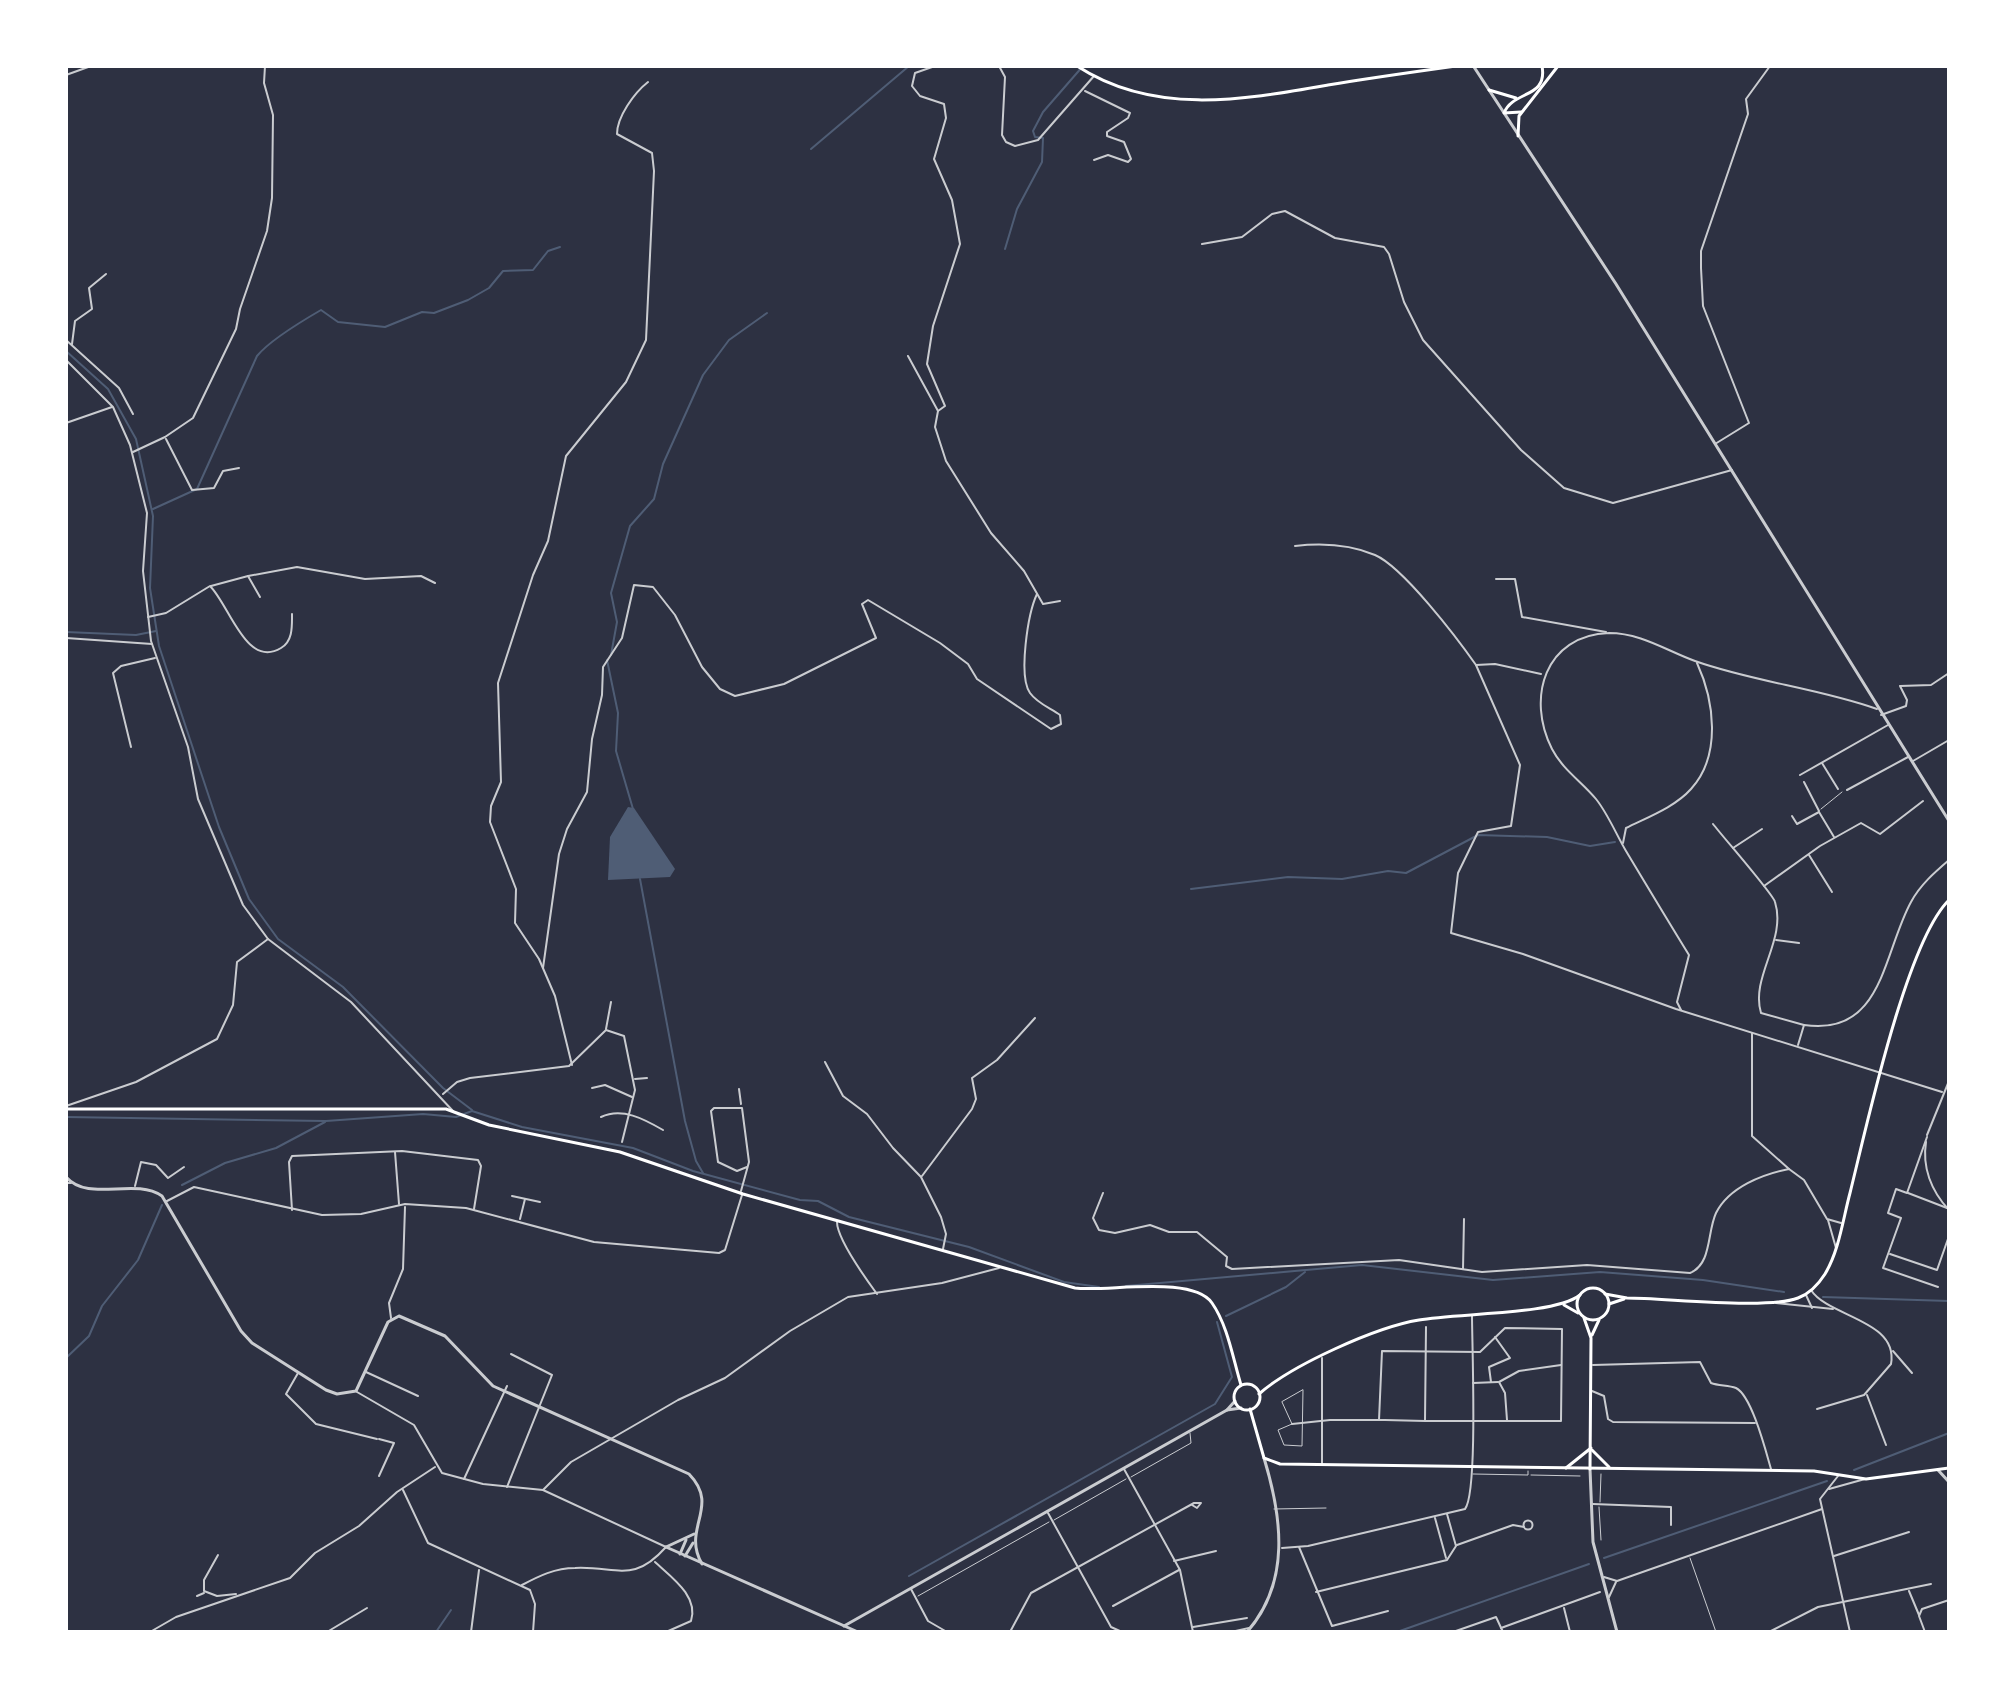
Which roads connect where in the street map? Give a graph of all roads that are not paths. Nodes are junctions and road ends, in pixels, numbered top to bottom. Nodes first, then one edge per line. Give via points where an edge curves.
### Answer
1 (91, 66) edge
2 (265, 66) edge
3 (935, 66) edge
4 (999, 66) edge
5 (1077, 66) edge
6 (1456, 66) edge
7 (1542, 66) edge
8 (1770, 66) edge
9 (1474, 67) edge
10 (1558, 67) edge
11 (66, 75) edge
12 (1094, 76) junction
13 (648, 82) dead end
14 (1084, 90) junction
15 (1489, 90) junction
16 (1516, 98) junction
17 (1521, 112) junction
18 (1504, 113) junction
19 (1518, 136) junction
20 (1094, 160) dead end
21 (1202, 244) dead end
22 (106, 274) dead end
23 (66, 340) edge
24 (72, 345) junction
25 (908, 356) dead end
26 (66, 360) edge
27 (113, 407) junction
28 (938, 411) junction
29 (133, 414) dead end
30 (66, 423) edge
31 (165, 437) junction
32 (1715, 444) junction
33 (131, 453) junction
34 (239, 468) dead end
35 (1732, 470) junction
36 (1295, 546) dead end
37 (248, 576) junction
38 (1496, 579) dead end
39 (435, 583) dead end
40 (210, 586) junction
41 (1037, 594) junction
42 (260, 597) dead end
43 (1060, 601) dead end
44 (292, 614) dead end
45 (148, 617) junction
46 (1611, 633) junction
47 (66, 638) edge
48 (152, 644) junction
49 (156, 658) junction
50 (1696, 661) junction
51 (1476, 665) junction
52 (1949, 673) edge
53 (1543, 674) junction
54 (1877, 709) junction
55 (1881, 715) junction
56 (1888, 725) junction
57 (1949, 740) edge
58 (131, 747) dead end
59 (1909, 756) junction
60 (1913, 761) junction
61 (1821, 762) junction
62 (1800, 775) dead end
63 (1804, 782) dead end
64 (1838, 789) dead end
65 (1847, 790) dead end
66 (1842, 792) dead end
67 (1923, 801) dead end
68 (1820, 810) junction
69 (1792, 816) dead end
70 (1949, 821) edge
71 (1713, 824) dead end
72 (1762, 829) dead end
73 (1835, 838) junction
74 (1625, 848) junction
75 (1732, 848) junction
76 (1808, 854) junction
77 (1949, 860) edge
78 (1763, 886) junction
79 (1832, 892) dead end
80 (1949, 900) edge
81 (268, 939) junction
82 (1775, 939) junction
83 (1799, 943) dead end
84 (543, 968) junction
85 (611, 1002) dead end
86 (1677, 1002) junction
87 (1666, 1006) junction
88 (1681, 1011) junction
89 (1035, 1018) dead end
90 (1804, 1025) junction
91 (606, 1030) junction
92 (1752, 1032) junction
93 (1798, 1046) junction
94 (825, 1062) dead end
95 (572, 1065) junction
96 (1881, 1071) junction
97 (647, 1078) dead end
98 (634, 1080) junction
99 (1949, 1081) edge
100 (592, 1088) dead end
101 (739, 1089) dead end
102 (1942, 1092) junction
103 (443, 1094) junction
104 (633, 1097) junction
105 (740, 1105) junction
106 (66, 1108) edge
107 (454, 1112) junction
108 (629, 1115) junction
109 (601, 1117) dead end
110 (663, 1130) dead end
111 (1927, 1137) junction
112 (395, 1152) junction
113 (620, 1152) junction
114 (184, 1167) dead end
115 (747, 1167) junction
116 (1789, 1169) junction
117 (921, 1177) junction
118 (68, 1181) edge
119 (135, 1187) junction
120 (741, 1192) junction
121 (1103, 1193) dead end
122 (1907, 1193) junction
123 (512, 1196) dead end
124 (525, 1199) junction
125 (167, 1201) junction
126 (540, 1202) dead end
127 (405, 1204) junction
128 (399, 1205) junction
129 (474, 1209) junction
130 (1948, 1209) edge
131 (292, 1211) junction
132 (837, 1219) junction
133 (1464, 1219) dead end
134 (1827, 1219) junction
135 (520, 1220) junction
136 (1842, 1223) junction
137 (1949, 1236) edge
138 (943, 1247) junction
139 (1836, 1248) junction
140 (1889, 1253) junction
141 (1000, 1268) junction
142 (1463, 1270) junction
143 (1938, 1287) dead end
144 (1811, 1290) junction
145 (877, 1294) junction
146 (1605, 1294) junction
147 (1806, 1294) junction
148 (1580, 1295) junction
149 (1627, 1298) junction
150 (1770, 1303) junction
151 (1609, 1304) junction
152 (1560, 1305) junction
153 (1812, 1308) junction
154 (1834, 1309) junction
155 (1472, 1313) junction
156 (1582, 1316) junction
157 (391, 1318) junction
158 (1601, 1318) junction
159 (1426, 1327) dead end
160 (1494, 1337) junction
161 (1591, 1338) junction
162 (1892, 1351) junction
163 (1426, 1352) junction
164 (1472, 1352) junction
165 (511, 1354) dead end
166 (1322, 1358) junction
167 (1563, 1365) junction
168 (1591, 1365) junction
169 (298, 1372) junction
170 (366, 1372) junction
171 (1912, 1373) dead end
172 (1491, 1382) junction
173 (1499, 1382) junction
174 (1472, 1383) junction
175 (1241, 1385) junction
176 (507, 1386) dead end
177 (1268, 1387) junction
178 (1257, 1389) junction
179 (356, 1391) junction
180 (1591, 1391) junction
181 (504, 1392) junction
182 (1866, 1393) junction
183 (1259, 1394) junction
184 (418, 1396) dead end
185 (1235, 1401) junction
186 (541, 1408) junction
187 (1241, 1408) junction
188 (1250, 1409) junction
189 (1817, 1409) dead end
190 (1227, 1410) junction
191 (1322, 1420) junction
192 (1379, 1420) junction
193 (1425, 1421) junction
194 (1472, 1421) junction
195 (1507, 1421) junction
196 (1303, 1422) junction
197 (1756, 1423) junction
198 (1292, 1424) junction
199 (1189, 1431) junction
200 (613, 1440) junction
201 (1886, 1445) dead end
202 (1591, 1448) junction
203 (1264, 1458) junction
204 (1322, 1465) junction
205 (436, 1467) junction
206 (1472, 1467) junction
207 (1123, 1468) junction
208 (1528, 1468) junction
209 (1949, 1468) edge
210 (1565, 1469) junction
211 (1590, 1469) junction
212 (1612, 1469) junction
213 (1936, 1469) junction
214 (1771, 1470) junction
215 (1472, 1474) junction
216 (1601, 1474) dead end
217 (1838, 1474) junction
218 (1528, 1475) junction
219 (379, 1476) dead end
220 (1580, 1476) dead end
221 (1128, 1478) junction
222 (1866, 1479) junction
223 (464, 1480) junction
224 (1949, 1481) edge
225 (507, 1487) junction
226 (401, 1489) junction
227 (543, 1490) junction
228 (1827, 1490) junction
229 (1591, 1504) junction
230 (1599, 1504) junction
231 (1192, 1505) dead end
232 (1326, 1508) dead end
233 (1274, 1509) junction
234 (1822, 1509) junction
235 (1047, 1511) junction
236 (1447, 1514) junction
237 (1434, 1516) junction
238 (1052, 1521) junction
239 (1525, 1521) junction
240 (1154, 1525) junction
241 (1513, 1525) junction
242 (1671, 1525) dead end
243 (1524, 1527) junction
244 (1909, 1532) dead end
245 (694, 1534) junction
246 (686, 1540) junction
247 (1601, 1540) dead end
248 (693, 1543) junction
249 (1456, 1546) junction
250 (666, 1547) junction
251 (1298, 1547) junction
252 (1282, 1548) junction
253 (1216, 1551) dead end
254 (218, 1555) dead end
255 (683, 1555) junction
256 (1689, 1556) junction
257 (1833, 1557) junction
258 (1447, 1560) junction
259 (654, 1562) junction
260 (1173, 1562) junction
261 (702, 1564) junction
262 (479, 1567) junction
263 (1078, 1567) junction
264 (1180, 1570) junction
265 (1601, 1575) junction
266 (1617, 1581) junction
267 (1931, 1584) dead end
268 (522, 1585) junction
269 (910, 1587) junction
270 (1908, 1589) junction
271 (205, 1592) junction
272 (245, 1592) junction
273 (1316, 1592) junction
274 (1600, 1592) dead end
275 (197, 1596) dead end
276 (916, 1597) junction
277 (1609, 1597) junction
278 (1949, 1600) edge
279 (1844, 1602) junction
280 (1113, 1606) dead end
281 (1563, 1607) junction
282 (367, 1608) dead end
283 (1388, 1611) dead end
284 (1919, 1616) junction
285 (1247, 1618) dead end
286 (1786, 1624) junction
287 (844, 1626) junction
288 (1193, 1630) edge
289 (1249, 1630) edge
290 (1502, 1630) edge
291 (150, 1632) edge
292 (327, 1632) edge
293 (471, 1632) edge
294 (533, 1632) edge
295 (666, 1632) edge
296 (841, 1632) edge
297 (858, 1632) edge
298 (947, 1632) edge
299 (1010, 1632) edge
300 (1122, 1632) edge
301 (1231, 1632) edge
302 (1453, 1632) edge
303 (1570, 1632) edge
304 (1617, 1632) edge
305 (1716, 1632) edge
306 (1769, 1632) edge
307 (1788, 1632) edge
308 (1850, 1632) edge
309 (1925, 1632) edge

1 - 11 street
2 - 31 street via 273,115 272,198 264,242 236,329 193,418
3 - 28 street via 915,73 912,86 920,96 944,104 946,118 934,159 960,234 928,345 927,364 945,406
4 - 14 street via 1005,77 1002,135 1015,146 1038,140
5 - 12 main road
6 - 12 main road via 1212,102 1171,100
7 - 16 main road via 1543,83
8 - 32 street via 1746,99 1748,114 1701,251 1703,306 1749,423
9 - 15 street
10 - 17 main road
12 - 14 street
13 - 84 street via 616,129 652,153 646,340 626,382 566,456 548,541 498,683 501,782 490,822 516,889 515,923
14 - 20 street via 1130,113 1107,136 1124,142 1131,159 1108,155
15 - 16 main road
15 - 18 street
16 - 18 main road
17 - 18 main road
17 - 19 main road
18 - 19 street
19 - 32 street
21 - 35 street via 1232,241 1285,211 1335,238 1384,247 1423,340 1521,450 1572,492 1613,503
22 - 24 street via 89,288 92,309 75,321
23 - 24 street
24 - 29 street via 119,388
25 - 28 street
26 - 27 street
27 - 30 street
27 - 33 street
28 - 41 street via 935,427 946,461
31 - 33 street
31 - 34 street via 192,490 214,488 223,471
32 - 35 street
33 - 45 street via 147,513 143,571
35 - 54 street
36 - 51 street via 1328,544 1376,555 1443,622
37 - 39 street via 297,567 365,579 421,576
37 - 40 street
37 - 42 street
38 - 46 street via 1515,579 1522,617
40 - 44 street via 243,640 262,652 285,646
40 - 45 street
41 - 43 street via 1043,604
41 - 84 street via 1030,612 1025,680 1030,694 1060,715 1061,724 1051,729 977,679 968,664 940,643 868,600 863,612 876,638 784,684 735,696 720,689 702,667 675,615 653,587 634,585 622,638 603,667 587,792 559,854
45 - 48 street
46 - 50 street via 1666,646
46 - 53 street via 1566,648
47 - 48 street
48 - 49 street
49 - 58 street via 113,673
49 - 81 street via 188,747 209,828 247,914
50 - 54 street
50 - 74 street via 1710,693 1706,761 1691,790 1626,828
51 - 53 street
51 - 87 street via 1520,765 1511,826 1478,832 1461,864 1451,933
52 - 55 street via 1931,685 1900,686 1906,706
53 - 74 street via 1542,707 1552,748 1567,772 1594,797
54 - 55 street
55 - 56 street
56 - 59 street
56 - 61 street
57 - 60 street
59 - 60 street
59 - 65 street
60 - 70 street
61 - 62 street
61 - 64 street
63 - 68 street
66 - 68 lane
67 - 73 street via 1880,834 1861,823
68 - 69 street via 1797,824
68 - 73 street
71 - 75 street
72 - 75 street
73 - 76 street
74 - 86 street via 1689,955
75 - 78 street
76 - 78 street
76 - 79 street
77 - 90 street via 1911,900 1869,1003 1842,1023
78 - 82 street via 1775,900
80 - 96 main road via 1919,953
81 - 103 street via 351,1002
81 - 106 street via 237,962 233,1005 217,1039 136,1082
82 - 83 street
82 - 90 street via 1761,1013
84 - 95 street
85 - 91 street
86 - 87 street
86 - 88 street
87 - 88 street
88 - 92 street
89 - 117 street via 997,1060 972,1078 972,1109
90 - 93 street
91 - 95 street
91 - 98 street via 624,1036
92 - 93 street
92 - 116 street via 1754,1140
93 - 96 street
94 - 117 street via 843,1096 867,1114
95 - 103 street via 470,1078
96 - 102 street
96 - 136 main road
97 - 98 street
98 - 104 street
99 - 102 street
100 - 104 street via 605,1085
101 - 105 street
102 - 111 street
103 - 107 street
104 - 108 street
105 - 115 street
105 - 115 street via 711,1111 718,1162 737,1171
106 - 107 main road via 432,1106
107 - 113 main road
108 - 109 street via 612,1112
108 - 110 street
108 - 113 street
111 - 122 street
111 - 130 street via 1929,1178
112 - 128 street
112 - 129 street via 478,1160
112 - 131 street via 292,1156
113 - 120 main road
114 - 119 street via 168,1178 156,1165 141,1162
115 - 120 street
116 - 134 street via 1804,1180
116 - 142 street via 1765,1174 1738,1189 1717,1212 1703,1264 1694,1272 1587,1265
117 - 138 street via 946,1235
118 - 119 street via 86,1188
119 - 125 street
120 - 132 main road
120 - 135 street via 725,1250 719,1253 594,1242
121 - 142 street via 1093,1218 1099,1230 1115,1233 1150,1225 1169,1232 1197,1232 1227,1257 1226,1266 1399,1260
122 - 130 street
122 - 140 street via 1896,1189 1888,1213 1901,1218
123 - 124 street
124 - 126 street
124 - 135 street
125 - 131 street via 194,1187
125 - 169 street via 241,1331
127 - 128 street
127 - 129 street
127 - 157 street via 403,1269 389,1303
128 - 131 street via 343,1215
129 - 135 street
132 - 138 main road
132 - 145 street via 837,1228
133 - 142 street
134 - 136 street
134 - 139 street
136 - 139 main road
137 - 140 street via 1937,1270
138 - 141 main road
139 - 144 main road
140 - 143 street via 1883,1268
141 - 145 street
141 - 175 main road via 1075,1288 1175,1287 1204,1295 1221,1319
144 - 147 main road
144 - 154 street via 1818,1301
145 - 200 street via 848,1297 725,1378
146 - 148 main road via 1592,1288
146 - 149 main road
146 - 151 main road
147 - 150 main road
147 - 153 street
148 - 152 main road
148 - 156 main road
149 - 150 main road
149 - 151 main road
150 - 153 street
151 - 158 main road
152 - 155 main road
152 - 156 main road
153 - 154 street
154 - 162 street via 1858,1317
155 - 164 street
155 - 166 main road via 1395,1325
156 - 158 main road
156 - 161 main road
157 - 170 street
157 - 181 street via 404,1317 445,1336 483,1379
158 - 161 main road
159 - 163 street
160 - 164 street via 1482,1351
160 - 167 street via 1505,1328 1562,1329
160 - 172 street via 1510,1358 1489,1367
161 - 168 main road
162 - 171 street
162 - 182 street via 1891,1364
163 - 164 street
163 - 192 street via 1380,1353
163 - 193 street
164 - 174 street
165 - 186 street via 552,1375
166 - 177 main road
166 - 191 street
167 - 173 street via 1519,1371
167 - 195 street via 1561,1421
168 - 180 main road
168 - 197 street via 1700,1362 1711,1383 1742,1393
169 - 179 street via 332,1393
169 - 219 street via 286,1394 316,1424 394,1443
170 - 179 street
170 - 184 street
172 - 173 street
172 - 174 street
173 - 195 street
174 - 194 street
175 - 178 main road
175 - 185 main road
176 - 181 street
177 - 178 main road
177 - 183 main road
178 - 183 main road
179 - 205 street via 414,1425
180 - 197 street via 1604,1396 1613,1422
180 - 202 main road
181 - 186 street
181 - 223 street
182 - 189 street
182 - 201 street
183 - 188 main road via 1259,1402
185 - 187 main road
185 - 190 street
186 - 200 street
186 - 225 street
187 - 188 main road
187 - 190 street
188 - 203 main road
190 - 199 street
191 - 192 street
191 - 196 street
191 - 204 street
192 - 193 street
193 - 194 street
194 - 195 street
194 - 206 street
196 - 198 street
196 - 198 lane via 1302,1446 1280,1443 1278,1430
196 - 198 lane via 1303,1390 1282,1402
197 - 214 street
199 - 207 street
199 - 221 lane via 1191,1443
200 - 227 street via 571,1462
200 - 245 street via 695,1481 702,1505
202 - 210 main road
202 - 211 main road
202 - 212 main road
203 - 204 main road via 1280,1464
203 - 233 street
204 - 206 main road
205 - 223 street
205 - 226 street
206 - 208 main road
206 - 215 street
207 - 221 street
207 - 235 street
208 - 210 main road
208 - 218 lane
209 - 213 main road
210 - 211 main road
211 - 212 main road
211 - 229 street
212 - 214 main road
213 - 222 main road
213 - 224 street
214 - 217 main road
215 - 218 lane
215 - 236 street via 1470,1503
216 - 230 lane
217 - 222 main road
217 - 228 street
218 - 220 lane
221 - 238 lane
221 - 240 street
222 - 228 street
223 - 225 street
225 - 227 street
226 - 262 street via 411,1500 428,1543
226 - 272 street via 290,1578
227 - 250 street
228 - 234 street via 1822,1493
229 - 230 street
229 - 265 street
230 - 242 street via 1671,1507
230 - 247 lane
231 - 240 street
232 - 233 lane
233 - 252 street
234 - 256 street
234 - 257 street
235 - 238 street
235 - 269 street
236 - 237 street
236 - 249 street
237 - 251 street
237 - 258 street
238 - 263 street
238 - 276 lane
239 - 241 street
239 - 243 street
239 - 243 street via 1532,1526
240 - 260 street
240 - 263 street
241 - 243 street
241 - 249 street
244 - 257 street
245 - 246 street
245 - 248 street
246 - 250 street
246 - 255 street
248 - 255 street
248 - 261 street
249 - 258 street
250 - 255 street
250 - 259 street
251 - 252 street
251 - 273 street
252 - 289 street via 1274,1582
253 - 260 street
254 - 271 street via 204,1580
255 - 261 street
256 - 266 street
256 - 305 lane
257 - 279 street
258 - 273 street
259 - 268 street via 627,1572 555,1570
259 - 295 street via 683,1588 693,1609 691,1621
260 - 264 street
261 - 287 street
262 - 268 street
262 - 293 street
263 - 299 street via 1028,1596
263 - 300 street via 1111,1627
264 - 280 street
264 - 288 street
265 - 266 street
265 - 277 street
266 - 277 street
267 - 270 street
268 - 294 street via 533,1596
269 - 276 street
269 - 287 street
270 - 279 street
270 - 284 street
271 - 272 street
271 - 275 street
272 - 291 street
273 - 283 street via 1332,1626
274 - 281 street
276 - 298 street via 928,1621
277 - 304 street
278 - 284 street via 1922,1609
279 - 286 street via 1818,1607
279 - 308 street
281 - 290 street
281 - 303 street
282 - 292 street
284 - 309 street
285 - 288 street
286 - 306 street
286 - 307 street
287 - 296 street
287 - 297 street
289 - 301 street
290 - 302 street via 1496,1617

